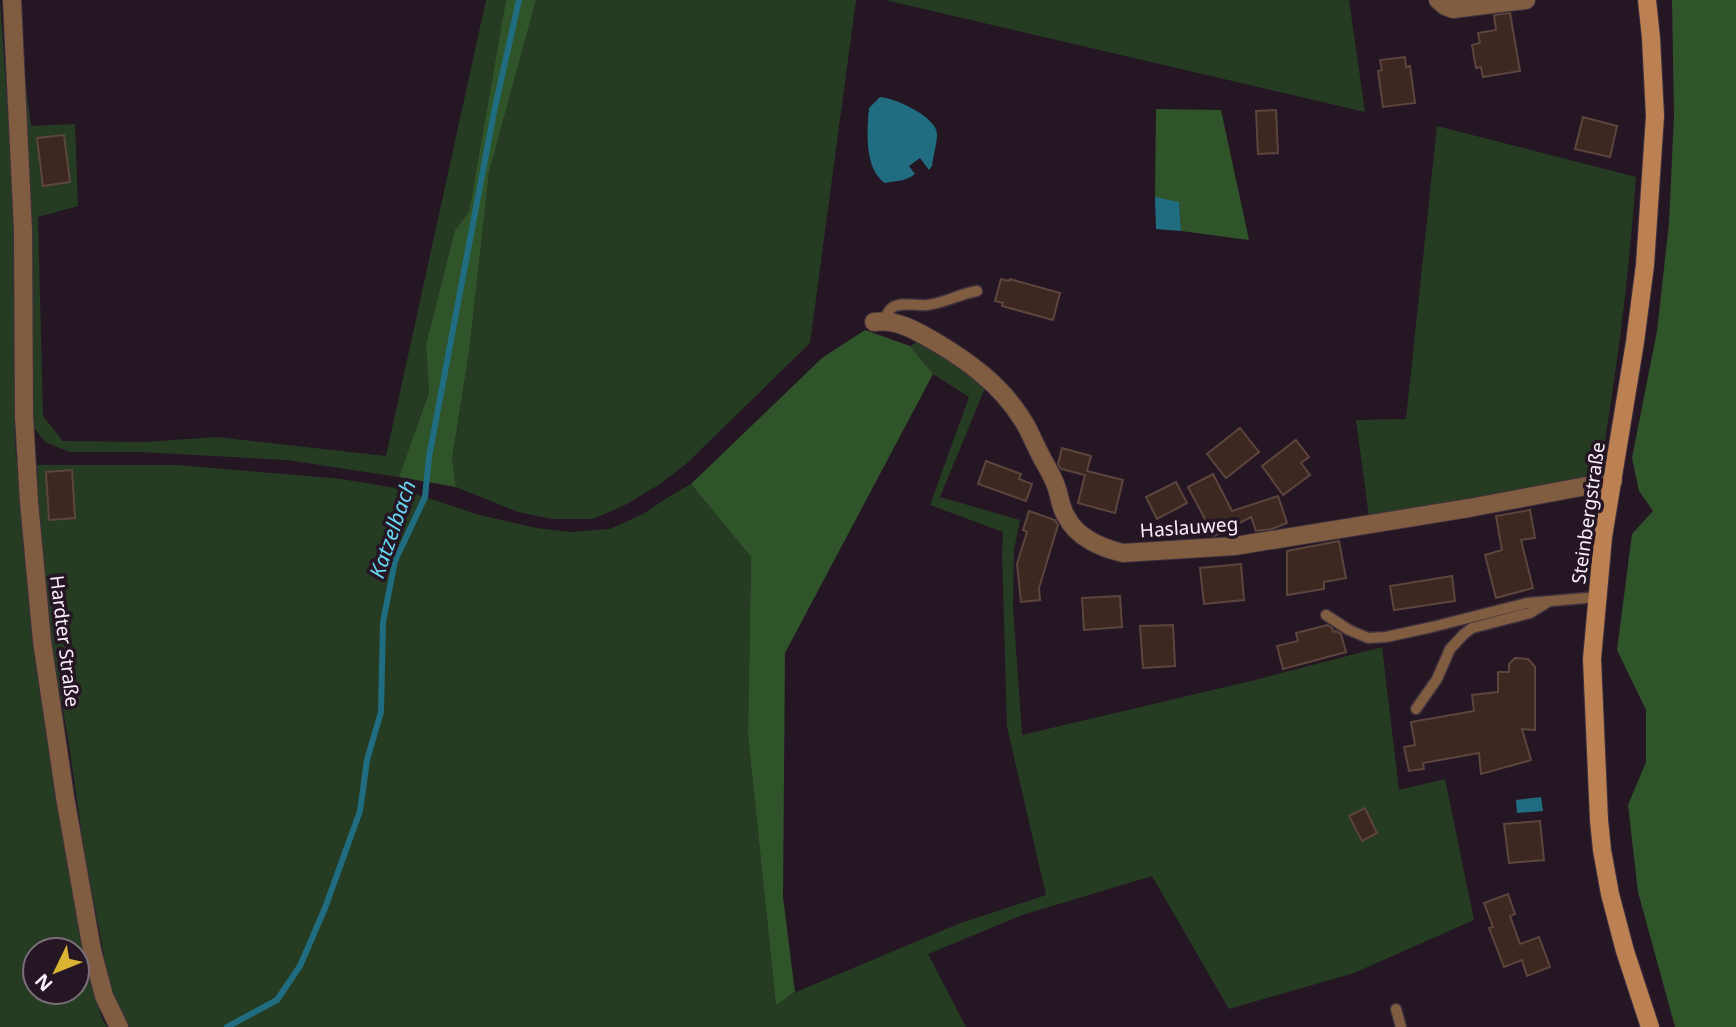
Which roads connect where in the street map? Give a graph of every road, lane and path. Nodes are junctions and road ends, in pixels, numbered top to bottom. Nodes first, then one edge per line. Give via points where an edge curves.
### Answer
1 (12, 0) edge
2 (1438, 0) edge
3 (1526, 0) edge
4 (1647, 0) edge
5 (977, 291) dead end
6 (879, 321) joint
7 (1613, 481) junction
8 (1598, 597) junction
9 (1550, 600) junction
10 (1326, 615) dead end
11 (1416, 709) dead end
12 (1395, 1009) dead end
13 (119, 1027) edge
14 (1401, 1027) edge
15 (1650, 1027) edge

1 - 13 street, Hardter Straße via 23,230 25,428 42,641 93,950 104,996
2 - 3 street via 1453,9
4 - 7 main road, Steinbergstraße via 1655,116 1645,265
5 - 6 lane via 944,303 896,305
6 - 7 street, Haslauweg via 894,322 939,344 998,389 1022,418 1056,486 1066,518 1088,539 1123,553 1236,546
7 - 8 main road, Steinbergstraße
8 - 9 lane
8 - 15 main road, Steinbergstraße via 1592,659 1602,850 1625,951
9 - 10 lane via 1386,637 1368,638
9 - 11 lane via 1530,613 1464,634 1450,649
12 - 14 lane

